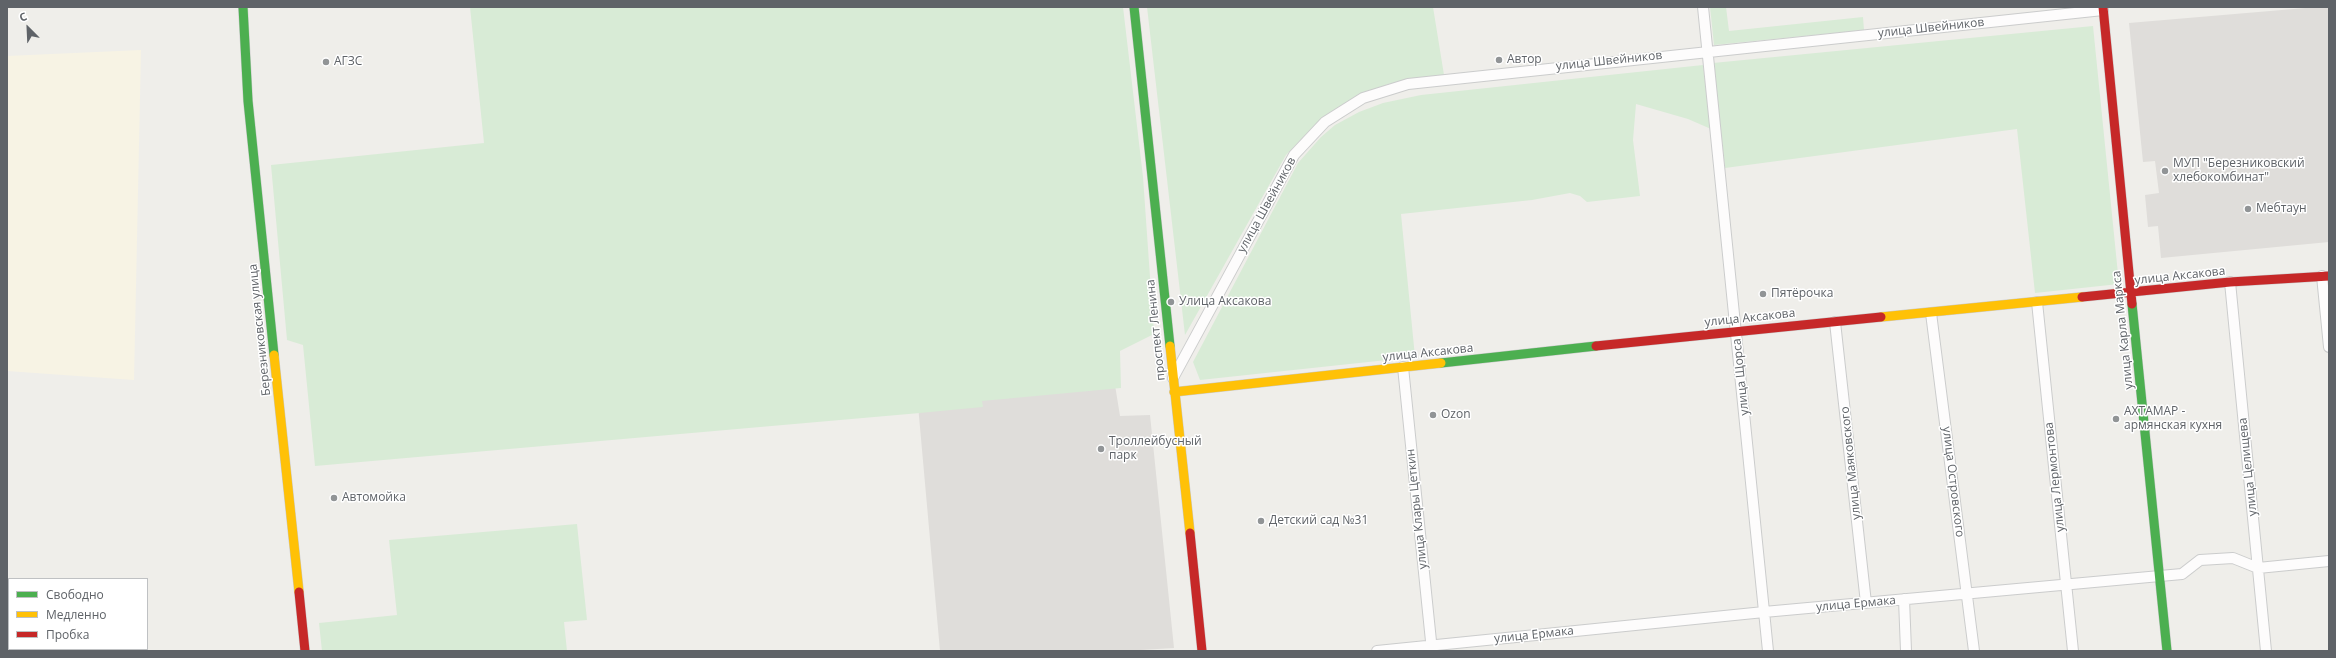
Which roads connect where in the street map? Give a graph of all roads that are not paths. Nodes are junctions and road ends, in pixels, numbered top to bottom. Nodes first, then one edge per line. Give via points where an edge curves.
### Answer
1 (242, 7) edge
2 (1134, 7) edge
3 (1703, 7) edge
4 (2103, 8) edge
5 (1708, 50) junction
6 (2326, 276) edge
7 (2230, 282) junction
8 (2132, 293) junction
9 (2037, 302) junction
10 (1931, 313) junction
11 (1836, 322) junction
12 (1737, 331) junction
13 (2329, 347) edge
14 (1403, 367) junction
15 (1173, 378) junction
16 (1174, 392) junction
17 (2329, 561) edge
18 (2258, 568) junction
19 (2160, 576) junction
20 (2067, 584) junction
21 (1968, 593) junction
22 (1904, 599) junction
23 (1866, 603) junction
24 (1764, 612) junction
25 (1431, 648) edge
26 (305, 651) edge
27 (1202, 651) edge
28 (1377, 651) edge
29 (1768, 651) edge
30 (1906, 651) edge
31 (1974, 651) edge
32 (2073, 651) edge
33 (2167, 651) edge
34 (2266, 651) edge

1 - 26 street, Березниковская улица via 248,101
2 - 15 street, проспект Ленина
3 - 5 street, улица Щорса
4 - 5 street, улица Швейников
4 - 8 street, улица Карла Маркса
5 - 12 street, улица Щорса
5 - 15 street, улица Швейников via 1408,84 1362,98 1325,122 1294,155
6 - 7 street, улица Аксакова
6 - 13 street
7 - 8 street, улица Аксакова
7 - 18 street, улица Целищева
8 - 9 street, улица Аксакова
8 - 19 street, улица Карла Маркса
9 - 10 street, улица Аксакова
9 - 20 street, улица Лермонтова
10 - 11 street, улица Аксакова
10 - 21 street, улица Островского
11 - 12 street, улица Аксакова
11 - 23 street, улица Маяковского
12 - 14 street, улица Аксакова
12 - 24 street, улица Щорса
14 - 16 street, улица Аксакова
14 - 25 street, улица Клары Цеткин
15 - 16 street, проспект Ленина
16 - 27 street, проспект Ленина
17 - 18 street, улица Ермака
18 - 19 street, улица Ермака via 2233,558 2200,560 2182,574
18 - 34 street, улица Целищева
19 - 20 street, улица Ермака
19 - 33 street, улица Карла Маркса
20 - 21 street, улица Ермака
20 - 32 street, улица Лермонтова
21 - 22 street, улица Ермака
21 - 31 street, улица Островского
22 - 23 street, улица Ермака
22 - 30 street
23 - 24 street, улица Ермака
24 - 25 street, улица Ермака
24 - 29 street, улица Щорса
25 - 28 street, улица Ермака

